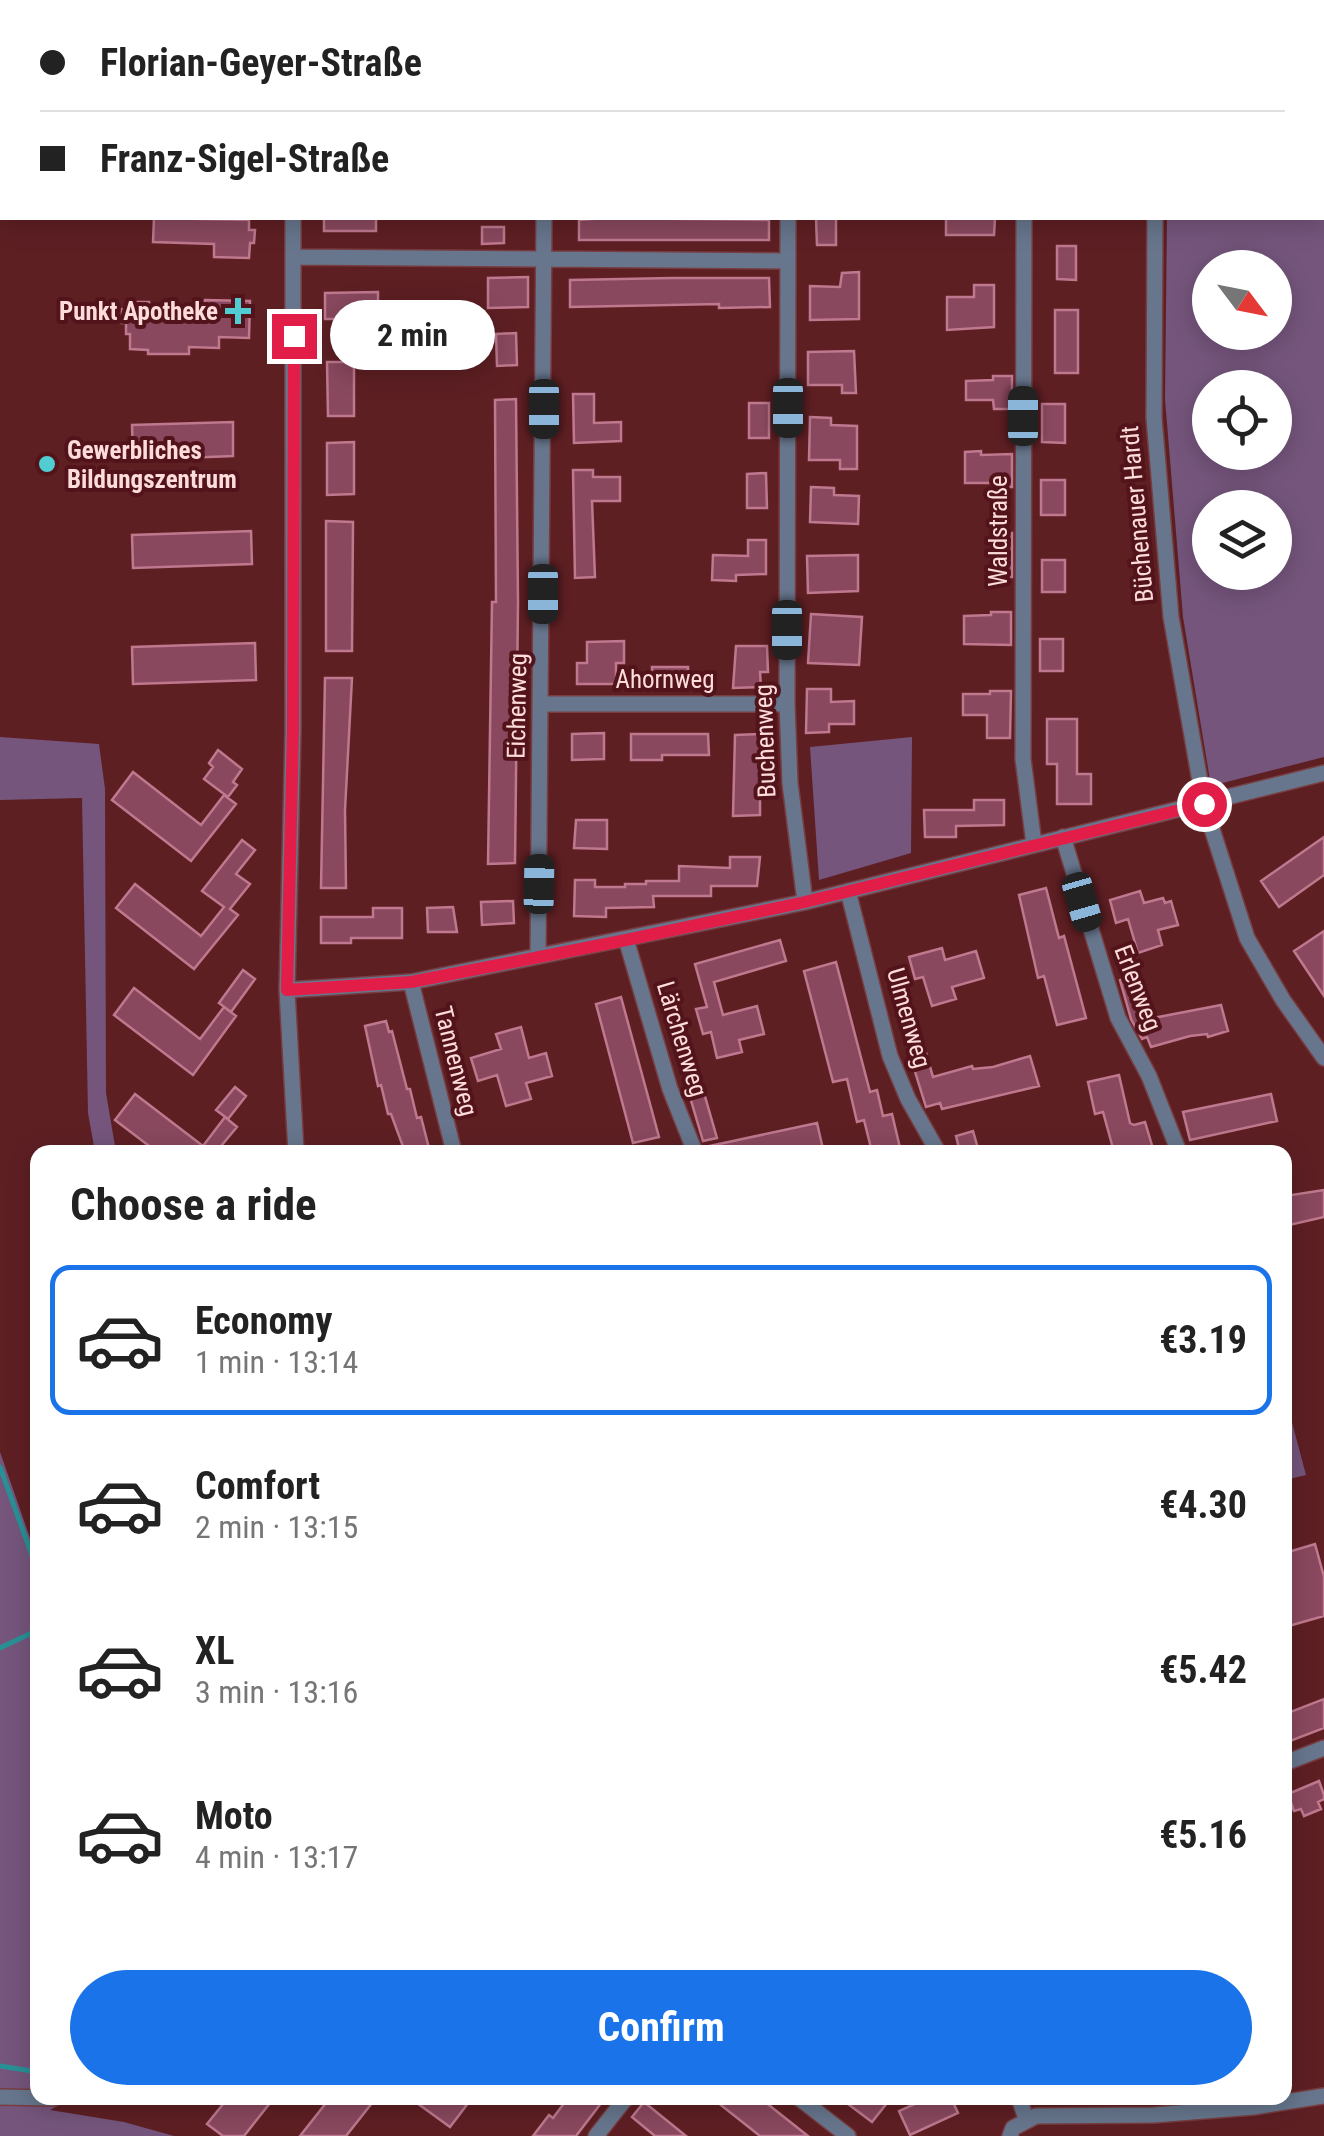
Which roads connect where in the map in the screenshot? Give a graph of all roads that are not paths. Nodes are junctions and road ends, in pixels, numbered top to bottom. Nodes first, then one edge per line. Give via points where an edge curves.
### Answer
1 (293, 220) edge
2 (544, 220) edge
3 (788, 220) edge
4 (1024, 220) edge
5 (1155, 220) edge
6 (293, 257) junction
7 (544, 260) junction
8 (788, 261) junction
9 (542, 704) junction
10 (787, 704) junction
11 (1324, 773) edge
12 (1204, 804) junction
13 (1063, 836) junction
14 (1034, 844) junction
15 (848, 891) junction
16 (805, 902) junction
17 (626, 940) junction
18 (538, 956) junction
19 (411, 982) junction
20 (287, 990) junction
21 (1324, 1058) edge
22 (296, 1145) edge
23 (452, 1145) edge
24 (692, 1145) edge
25 (934, 1145) edge
26 (1175, 1145) edge
27 (1324, 1748) edge
28 (1292, 1759) edge
29 (1324, 2096) edge
30 (0, 2097) edge
31 (30, 2098) edge
32 (1292, 2101) edge
33 (620, 2105) edge
34 (809, 2105) edge
35 (1021, 2105) edge
36 (1267, 2105) edge
37 (1026, 2119) junction
38 (596, 2136) edge
39 (848, 2136) edge
40 (1010, 2136) edge

1 - 6 street
2 - 7 street, Eichenweg
3 - 8 street, Buchenweg
4 - 14 street, Waldstraße via 1023,759
5 - 12 street, Büchenauer Hardt via 1156,438 1171,617
6 - 7 street
6 - 20 street
7 - 8 street
7 - 9 street, Eichenweg
8 - 10 street, Buchenweg
9 - 10 street, Ahornweg
9 - 18 street, Eichenweg
10 - 16 street, Buchenweg
11 - 12 street
12 - 13 street
12 - 21 street, Büchenauer Hardt via 1248,938
13 - 14 street
13 - 26 street, Erlenweg via 1118,1018
14 - 15 street
15 - 16 street
15 - 25 street, Ulmenweg via 890,1056
16 - 17 street
17 - 18 street
17 - 24 street, Lärchenweg
18 - 19 street
19 - 20 street
19 - 23 street, Tannenweg
20 - 22 street
27 - 28 street
29 - 32 street
30 - 31 street
33 - 38 street
34 - 39 street
35 - 37 street
36 - 37 street
37 - 40 street

